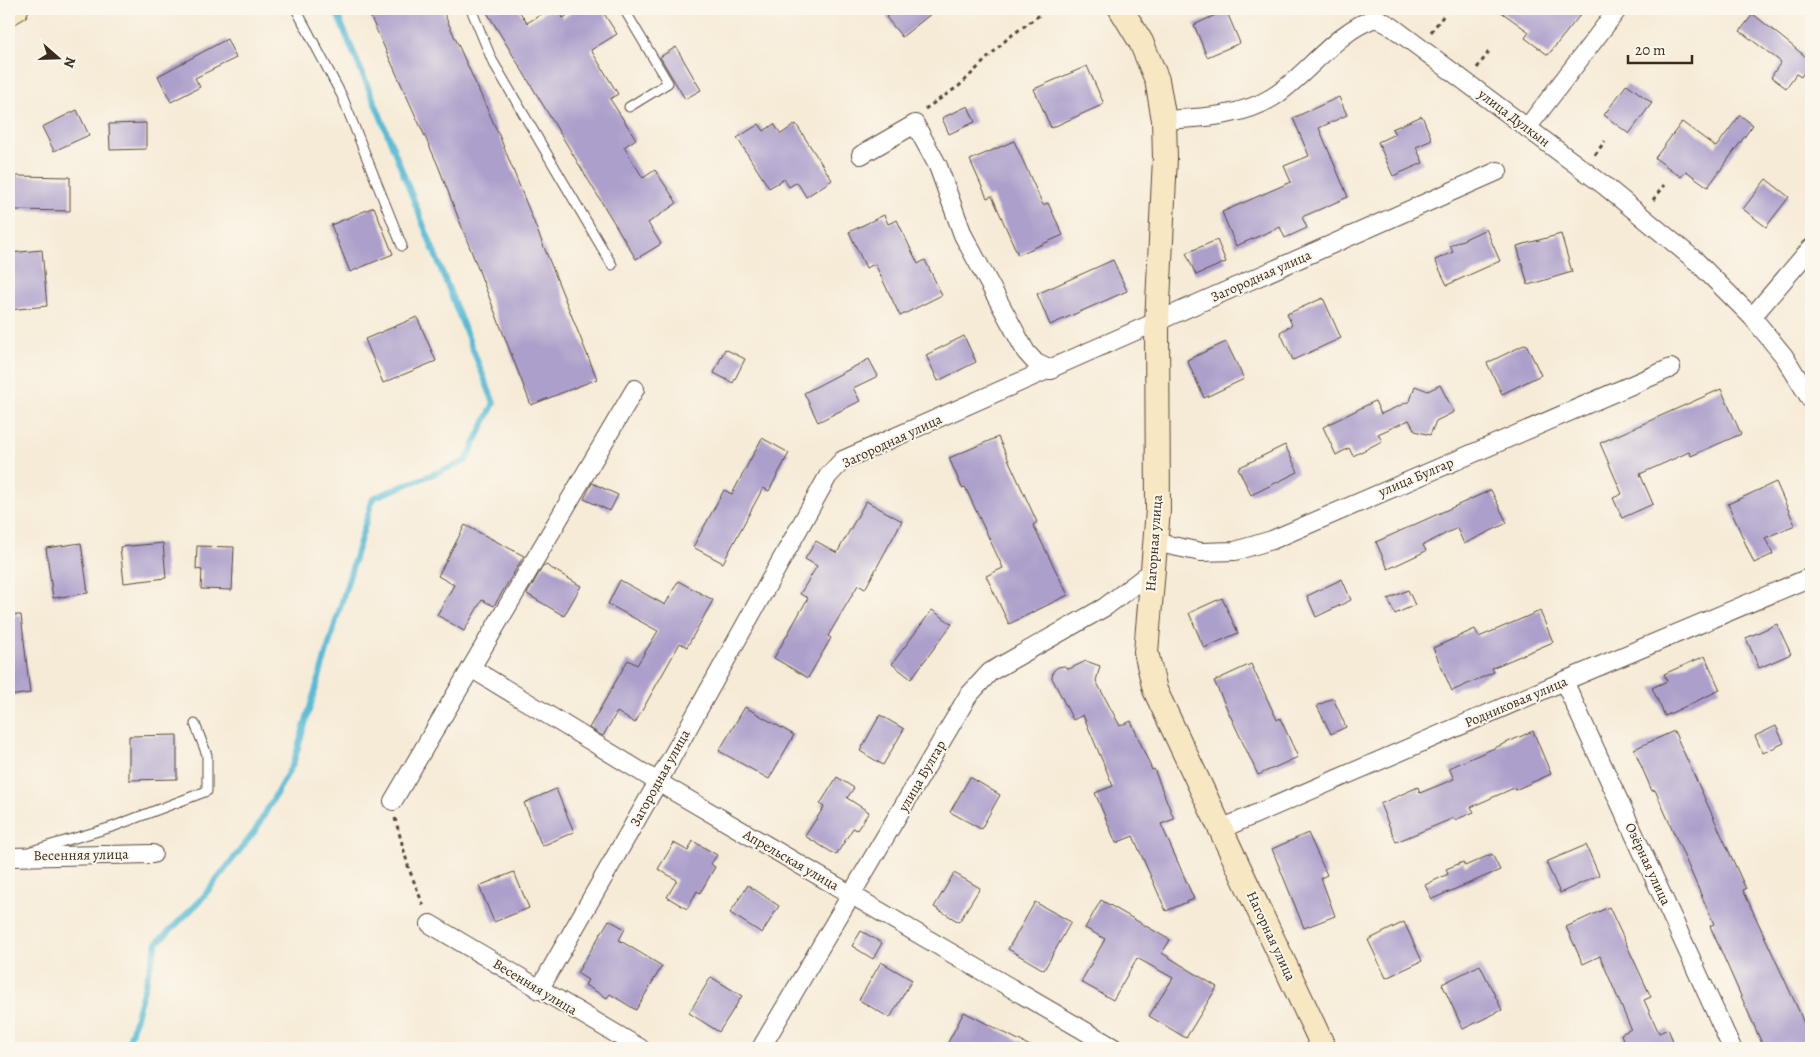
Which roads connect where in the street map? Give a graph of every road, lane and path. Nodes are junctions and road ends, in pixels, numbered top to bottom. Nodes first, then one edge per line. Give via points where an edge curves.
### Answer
1 (16, 9) edge
2 (296, 9) edge
3 (471, 9) edge
4 (624, 9) edge
5 (1048, 9) edge
6 (1121, 9) edge
7 (1618, 9) edge
8 (9, 13) edge
9 (630, 107) dead end
10 (1164, 120) junction
11 (915, 124) junction
12 (1527, 128) junction
13 (861, 155) dead end
14 (1498, 171) dead end
15 (402, 246) dead end
16 (1811, 248) edge
17 (612, 265) dead end
18 (1752, 316) junction
19 (1157, 323) junction
20 (1671, 368) dead end
21 (1051, 370) junction
22 (635, 389) dead end
23 (1811, 400) edge
24 (1154, 542) junction
25 (1151, 572) junction
26 (1811, 578) edge
27 (471, 668) junction
28 (1564, 681) junction
29 (195, 724) dead end
30 (658, 782) junction
31 (393, 801) joint
32 (1221, 828) junction
33 (153, 854) dead end
34 (10, 857) edge
35 (852, 896) junction
36 (430, 924) joint
37 (539, 990) junction
38 (640, 1048) edge
39 (761, 1048) edge
40 (1114, 1048) edge
41 (1324, 1048) edge
42 (1732, 1048) edge

1 - 8 street
2 - 15 lane via 342,96
3 - 17 lane via 492,60
4 - 9 lane via 668,83
5 - 11 path via 1008,38 959,86 923,110
6 - 10 street, Нагорная улица via 1141,42 1157,80
7 - 12 street
10 - 12 street, улица Дулкын via 1209,117 1251,108 1272,98 1359,23 1376,18
10 - 19 street, Нагорная улица
11 - 13 street
11 - 21 street via 938,166 963,235 1007,318 1026,352 1036,363
12 - 18 street, улица Дулкын via 1642,215 1696,261
14 - 19 street, Загородная улица
16 - 18 street
18 - 23 street, улица Дулкын via 1784,356
19 - 21 street, Загородная улица
19 - 24 street, Нагорная улица via 1158,510
20 - 24 street, улица Булгар via 1272,540 1234,550 1201,552
21 - 30 street, Загородная улица via 843,460 828,476
22 - 27 street
24 - 25 street, Нагорная улица
25 - 32 street, Нагорная улица via 1146,652 1155,690
25 - 35 street, улица Булгар via 1105,608 990,672 968,696
26 - 28 street, Родниковая улица
27 - 30 street, Апрельская улица
27 - 31 street
28 - 32 street, Родниковая улица
28 - 42 street, Озёрная улица
29 - 34 lane via 206,755 207,791 112,827
30 - 35 street, Апрельская улица
30 - 37 street, Загородная улица
31 - 36 path via 396,828
32 - 41 street, Нагорная улица
33 - 34 street, Весенняя улица
35 - 39 street, улица Булгар
35 - 40 street, Апрельская улица
36 - 37 street, Весенняя улица
37 - 38 street, Весенняя улица

